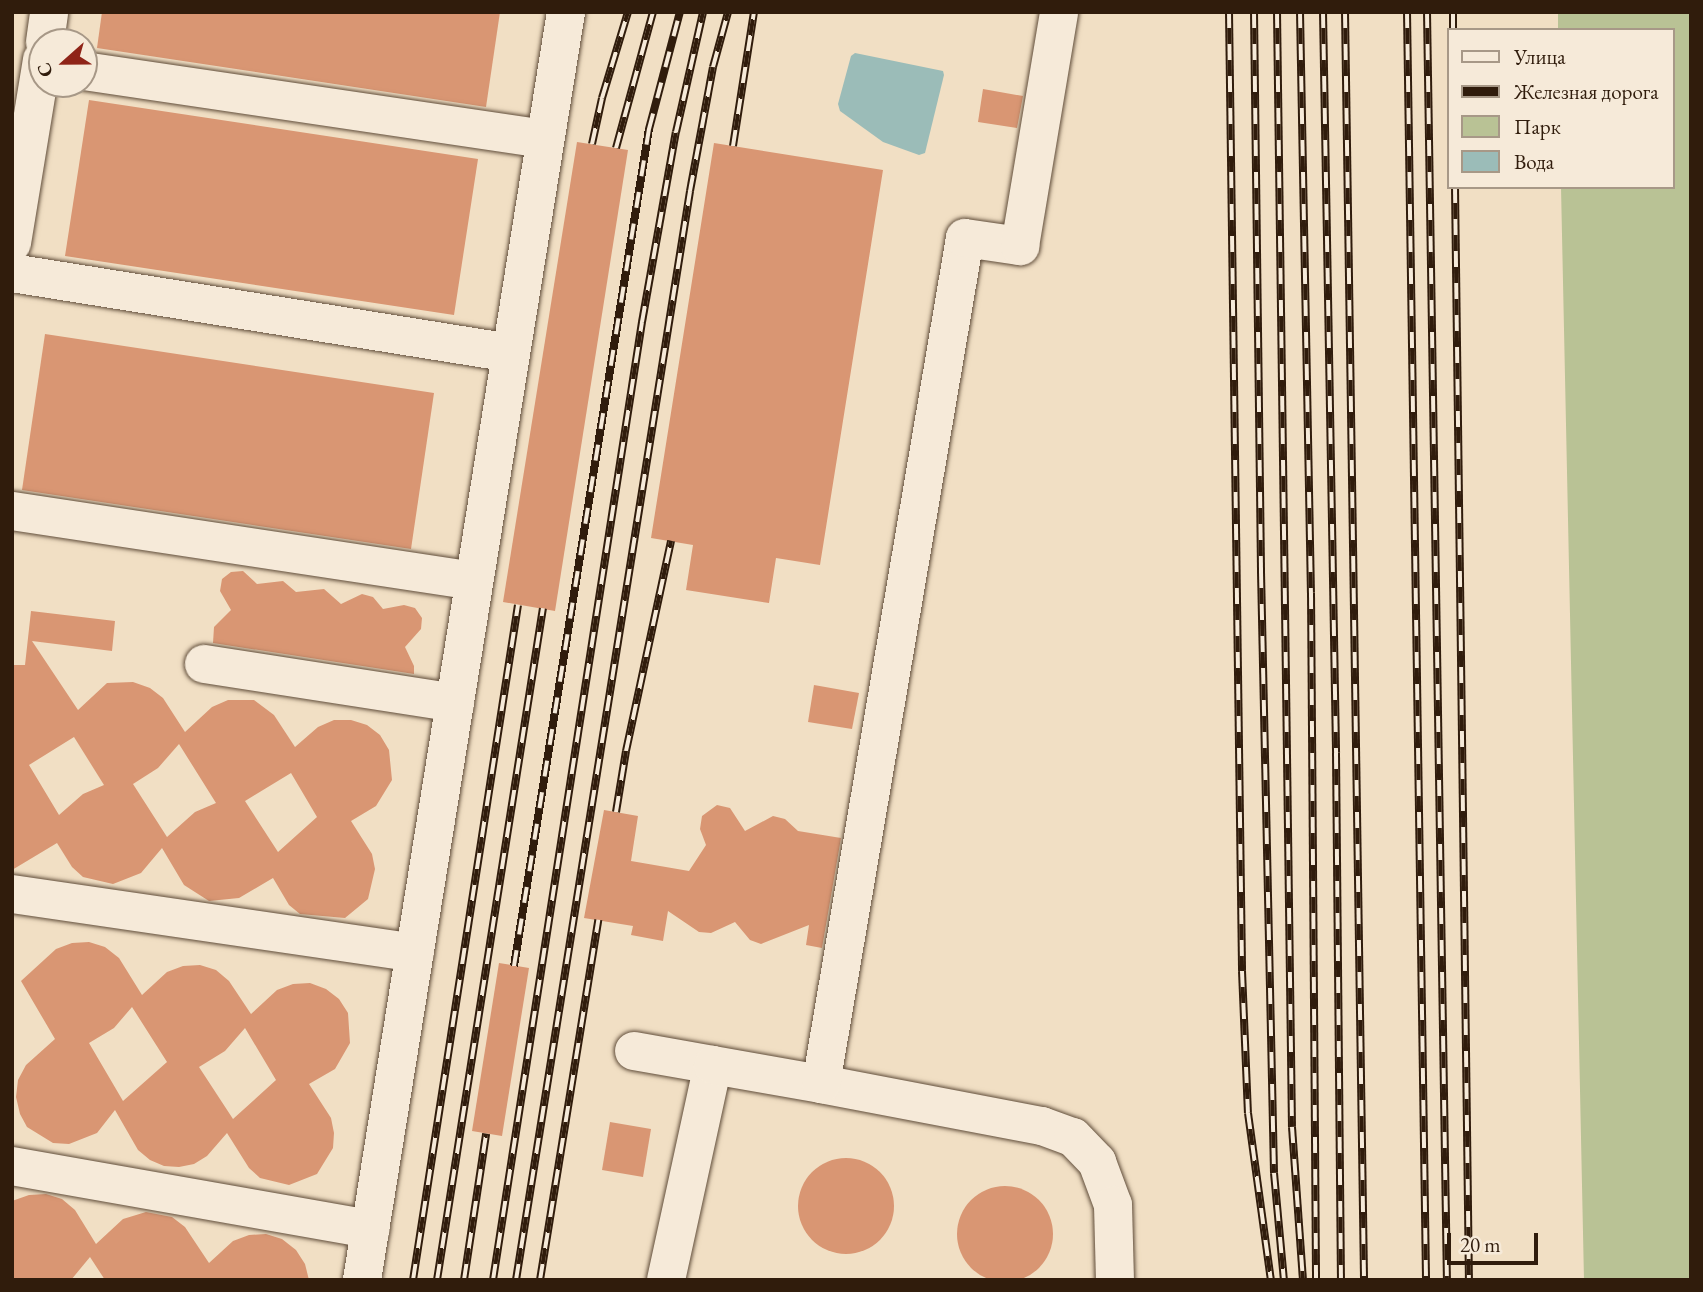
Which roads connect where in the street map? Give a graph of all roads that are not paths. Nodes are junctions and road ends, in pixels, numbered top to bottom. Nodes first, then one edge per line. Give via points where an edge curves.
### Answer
1 (566, 12) edge
2 (1059, 12) edge
3 (98, 73) edge
4 (36, 98) edge
5 (545, 138) junction
6 (12, 243) edge
7 (12, 273) edge
8 (511, 354) junction
9 (12, 511) edge
10 (474, 581) junction
11 (204, 664) dead end
12 (455, 703) junction
13 (12, 894) edge
14 (415, 953) junction
15 (634, 1052) dead end
16 (713, 1065) junction
17 (821, 1084) junction
18 (12, 1166) edge
19 (370, 1229) junction
20 (362, 1280) edge
21 (666, 1280) edge
22 (1115, 1280) edge

1 - 5 lane
2 - 17 lane via 1020,246 965,238
3 - 5 lane
4 - 6 lane
5 - 8 lane
7 - 8 lane
8 - 10 lane
9 - 10 lane
10 - 12 lane
11 - 12 lane
12 - 14 lane
13 - 14 lane
14 - 19 lane
15 - 16 lane
16 - 17 lane
16 - 21 lane
17 - 22 lane via 1042,1126 1073,1137 1097,1162 1113,1205
18 - 19 lane
19 - 20 lane

